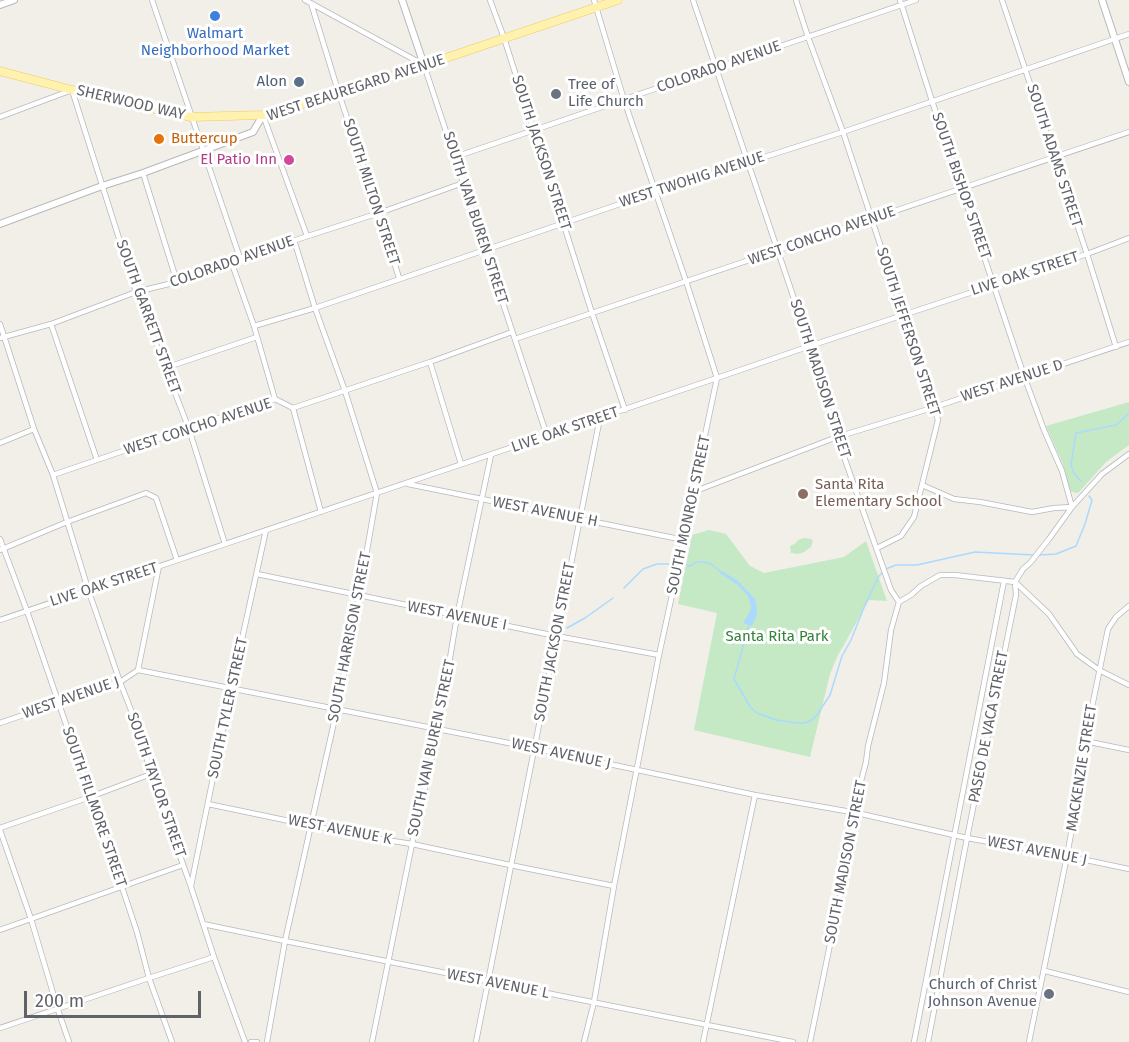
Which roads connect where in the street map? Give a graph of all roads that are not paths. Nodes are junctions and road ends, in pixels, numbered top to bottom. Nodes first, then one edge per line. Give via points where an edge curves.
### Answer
1 (14, 0) edge
2 (152, 0) edge
3 (305, 0) edge
4 (402, 0) edge
5 (490, 0) edge
6 (618, 0) edge
7 (693, 0) edge
8 (796, 0) edge
9 (916, 0) edge
10 (1002, 0) edge
11 (1102, 0) edge
12 (311, 2) edge
13 (901, 2) edge
14 (595, 4) edge
15 (0, 5) edge
16 (1129, 34) edge
17 (808, 37) junction
18 (504, 38) junction
19 (1115, 39) junction
20 (424, 65) junction
21 (716, 68) junction
22 (1026, 69) junction
23 (0, 71) edge
24 (1129, 82) edge
25 (72, 90) junction
26 (339, 94) junction
27 (624, 100) junction
28 (932, 101) junction
29 (263, 116) junction
30 (0, 117) edge
31 (191, 117) junction
32 (533, 130) junction
33 (843, 132) junction
34 (1129, 132) edge
35 (202, 150) junction
36 (454, 157) junction
37 (1054, 158) junction
38 (747, 162) junction
39 (143, 173) junction
40 (463, 183) junction
41 (102, 186) junction
42 (962, 189) junction
43 (655, 192) junction
44 (379, 213) junction
45 (871, 219) junction
46 (563, 222) junction
47 (0, 224) edge
48 (306, 236) junction
49 (1129, 238) edge
50 (294, 240) junction
51 (485, 249) junction
52 (778, 250) junction
53 (1087, 254) junction
54 (240, 258) junction
55 (231, 261) junction
56 (399, 279) junction
57 (686, 281) junction
58 (177, 282) junction
59 (994, 284) junction
60 (136, 292) junction
61 (315, 308) junction
62 (592, 313) junction
63 (903, 315) junction
64 (0, 324) edge
65 (51, 324) junction
66 (254, 326) junction
67 (512, 332) junction
68 (2, 337) edge
69 (257, 337) junction
70 (514, 339) junction
71 (1129, 342) edge
72 (810, 346) junction
73 (1116, 347) junction
74 (430, 362) junction
75 (165, 368) junction
76 (1024, 376) junction
77 (717, 378) junction
78 (345, 391) junction
79 (275, 399) junction
80 (293, 408) junction
81 (932, 408) junction
82 (625, 410) junction
83 (600, 418) junction
84 (34, 429) junction
85 (189, 429) junction
86 (547, 436) junction
87 (837, 437) junction
88 (0, 443) edge
89 (491, 454) junction
90 (1129, 454) edge
91 (1121, 459) junction
92 (96, 460) junction
93 (1129, 463) edge
94 (461, 465) junction
95 (53, 476) junction
96 (405, 483) junction
97 (922, 485) junction
98 (693, 492) junction
99 (377, 493) junction
100 (481, 499) junction
101 (1072, 507) junction
102 (321, 512) junction
103 (580, 519) junction
104 (67, 522) junction
105 (266, 530) junction
106 (0, 539) edge
107 (684, 540) junction
108 (225, 544) junction
109 (877, 548) junction
110 (2, 549) edge
111 (177, 560) junction
112 (159, 566) junction
113 (257, 574) junction
114 (1004, 581) junction
115 (1015, 582) junction
116 (88, 589) junction
117 (359, 596) junction
118 (900, 603) junction
119 (1129, 606) edge
120 (27, 611) junction
121 (458, 616) junction
122 (0, 620) edge
123 (556, 636) junction
124 (659, 655) junction
125 (138, 670) junction
126 (1099, 670) junction
127 (120, 682) junction
128 (1129, 685) edge
129 (231, 689) junction
130 (57, 703) junction
131 (337, 709) junction
132 (0, 723) edge
133 (438, 730) junction
134 (1084, 741) junction
135 (534, 748) junction
136 (1129, 750) edge
137 (637, 770) junction
138 (151, 774) junction
139 (755, 795) junction
140 (90, 797) junction
141 (208, 804) junction
142 (857, 813) junction
143 (311, 826) junction
144 (0, 829) edge
145 (954, 835) junction
146 (967, 838) junction
147 (412, 844) junction
148 (1067, 856) junction
149 (183, 865) junction
150 (510, 865) junction
151 (1129, 869) edge
152 (614, 886) junction
153 (122, 887) junction
154 (191, 887) junction
155 (31, 919) junction
156 (203, 924) junction
157 (0, 930) edge
158 (285, 942) junction
159 (214, 957) junction
160 (389, 962) junction
161 (1045, 971) junction
162 (149, 978) junction
163 (487, 982) junction
164 (1129, 992) edge
165 (594, 1002) junction
166 (58, 1010) junction
167 (706, 1025) junction
168 (0, 1028) edge
169 (69, 1042) edge
170 (172, 1042) edge
171 (245, 1042) edge
172 (251, 1042) edge
173 (257, 1042) edge
174 (267, 1042) edge
175 (372, 1042) edge
176 (476, 1042) edge
177 (584, 1042) edge
178 (703, 1042) edge
179 (794, 1042) edge
180 (810, 1042) edge
181 (914, 1042) edge
182 (928, 1042) edge
183 (1029, 1042) edge

1 - 15 street
2 - 31 street
3 - 12 street
4 - 20 street, SOUTH VAN BUREN STREET
5 - 18 street, SOUTH JACKSON STREET
6 - 14 main road, WEST BEAUREGARD AVENUE
7 - 21 street, SOUTH MADISON STREET
8 - 17 street, SOUTH JEFFERSON STREET
9 - 13 street, COLORADO AVENUE
10 - 22 street, SOUTH ADAMS STREET
11 - 19 street
12 - 20 street
12 - 26 street, SOUTH MILTON STREET
13 - 17 street, COLORADO AVENUE
13 - 28 street, SOUTH BISHOP STREET
14 - 18 main road, WEST BEAUREGARD AVENUE
14 - 27 street, SOUTH MONROE STREET
16 - 19 street, WEST TWOHIG AVENUE
17 - 21 street, COLORADO AVENUE
17 - 33 street, SOUTH JEFFERSON STREET
18 - 20 main road, WEST BEAUREGARD AVENUE
18 - 32 street, SOUTH JACKSON STREET
19 - 22 street, WEST TWOHIG AVENUE
19 - 24 street
20 - 26 main road, WEST BEAUREGARD AVENUE
20 - 36 street, SOUTH VAN BUREN STREET
21 - 27 street, COLORADO AVENUE
21 - 38 street, SOUTH MADISON STREET
22 - 28 street, WEST TWOHIG AVENUE
22 - 37 street, SOUTH ADAMS STREET
23 - 25 main road, SHERWOOD WAY
25 - 30 street
25 - 31 main road, SHERWOOD WAY
25 - 41 street, SOUTH GARRETT STREET
26 - 29 main road, WEST BEAUREGARD AVENUE
26 - 44 street, SOUTH MILTON STREET
27 - 32 street, COLORADO AVENUE
27 - 43 street, SOUTH MONROE STREET
28 - 33 street, WEST TWOHIG AVENUE
28 - 42 street, SOUTH BISHOP STREET
29 - 31 main road, SHERWOOD WAY
29 - 35 street, WEST BEAUREGARD AVENUE via 253,132
29 - 48 street
31 - 35 street
32 - 36 street, COLORADO AVENUE
32 - 46 street, SOUTH JACKSON STREET
33 - 38 street, WEST TWOHIG AVENUE
33 - 45 street, SOUTH JEFFERSON STREET
34 - 37 street, WEST CONCHO AVENUE
35 - 39 street, WEST BEAUREGARD AVENUE
35 - 54 street
36 - 40 street, SOUTH VAN BUREN STREET
37 - 42 street, WEST CONCHO AVENUE
37 - 53 street, SOUTH ADAMS STREET
38 - 43 street, WEST TWOHIG AVENUE
38 - 52 street, SOUTH MADISON STREET
39 - 41 street, WEST BEAUREGARD AVENUE
39 - 58 street
40 - 44 street, COLORADO AVENUE
40 - 51 street, SOUTH VAN BUREN STREET
41 - 47 street, WEST BEAUREGARD AVENUE
41 - 60 street, SOUTH GARRETT STREET
42 - 45 street, WEST CONCHO AVENUE
42 - 59 street, SOUTH BISHOP STREET
43 - 46 street, WEST TWOHIG AVENUE
43 - 57 street, SOUTH MONROE STREET
44 - 48 street, COLORADO AVENUE
44 - 56 street, SOUTH MILTON STREET
45 - 52 street, WEST CONCHO AVENUE
45 - 63 street, SOUTH JEFFERSON STREET
46 - 51 street, WEST TWOHIG AVENUE
46 - 62 street, SOUTH JACKSON STREET
48 - 50 street, COLORADO AVENUE
49 - 53 street, LIVE OAK STREET
50 - 54 street, COLORADO AVENUE
50 - 61 street, SOUTH HARRISON STREET
51 - 56 street, WEST TWOHIG AVENUE
51 - 67 street, SOUTH VAN BUREN STREET
52 - 57 street, WEST CONCHO AVENUE
52 - 72 street, SOUTH MADISON STREET
53 - 59 street, LIVE OAK STREET
53 - 73 street, SOUTH ADAMS STREET
54 - 55 street, COLORADO AVENUE
55 - 58 street, COLORADO AVENUE
55 - 66 street
56 - 61 street, WEST TWOHIG AVENUE
57 - 62 street, WEST CONCHO AVENUE
57 - 77 street, SOUTH MONROE STREET
58 - 60 street, COLORADO AVENUE
59 - 63 street, LIVE OAK STREET
59 - 76 street, SOUTH BISHOP STREET
60 - 65 street, COLORADO AVENUE
60 - 75 street, SOUTH GARRETT STREET
61 - 66 street, WEST TWOHIG AVENUE
61 - 78 street, SOUTH HARRISON STREET
62 - 70 street, WEST CONCHO AVENUE
62 - 82 street, SOUTH JACKSON STREET
63 - 72 street, LIVE OAK STREET
63 - 81 street, SOUTH JEFFERSON STREET
64 - 68 street, SOUTH TAYLOR STREET
65 - 68 street, COLORADO AVENUE
65 - 92 street
66 - 69 street
67 - 70 street, SOUTH VAN BUREN STREET
67 - 74 street, WEST CONCHO AVENUE
68 - 84 street, SOUTH TAYLOR STREET
69 - 75 street
69 - 79 street
70 - 86 street, SOUTH VAN BUREN STREET
71 - 73 street, WEST AVENUE D
72 - 77 street, LIVE OAK STREET
72 - 87 street, SOUTH MADISON STREET
73 - 76 street, WEST AVENUE D
74 - 78 street, WEST CONCHO AVENUE
74 - 94 street
75 - 85 street, SOUTH GARRETT STREET
76 - 81 street, WEST AVENUE D
76 - 101 street, SOUTH BISHOP STREET
77 - 82 street, LIVE OAK STREET
77 - 98 street, SOUTH MONROE STREET
78 - 80 street, WEST CONCHO AVENUE
78 - 99 street, SOUTH HARRISON STREET
79 - 80 street, WEST CONCHO AVENUE
79 - 85 street, WEST CONCHO AVENUE
80 - 102 street
81 - 87 street, WEST AVENUE D
81 - 97 street, SOUTH JEFFERSON STREET via 938,420
82 - 83 street, LIVE OAK STREET
83 - 86 street, LIVE OAK STREET
83 - 103 street, SOUTH JACKSON STREET
84 - 88 street
84 - 95 street, SOUTH TAYLOR STREET
85 - 92 street, WEST CONCHO AVENUE
85 - 108 street, SOUTH GARRETT STREET
86 - 89 street, LIVE OAK STREET
87 - 98 street, WEST AVENUE D
87 - 109 street, SOUTH MADISON STREET
89 - 94 street, LIVE OAK STREET
89 - 100 street, SOUTH VAN BUREN STREET
90 - 91 street
91 - 93 street
91 - 101 street
92 - 95 street, WEST CONCHO AVENUE
94 - 96 street, LIVE OAK STREET
95 - 104 street, SOUTH TAYLOR STREET
96 - 99 street, LIVE OAK STREET
96 - 100 street, WEST AVENUE H
97 - 101 street via 954,499 1032,512
97 - 109 street, SOUTH JEFFERSON STREET via 914,517 901,536
98 - 107 street, SOUTH MONROE STREET
99 - 102 street, LIVE OAK STREET
99 - 117 street, SOUTH HARRISON STREET
100 - 103 street, WEST AVENUE H
100 - 121 street, SOUTH VAN BUREN STREET
101 - 115 street
102 - 105 street, LIVE OAK STREET
103 - 107 street, WEST AVENUE H
103 - 123 street, SOUTH JACKSON STREET
104 - 110 street
104 - 111 street via 146,493 156,498
104 - 116 street, SOUTH TAYLOR STREET
105 - 108 street, LIVE OAK STREET
105 - 113 street, SOUTH TYLER STREET
106 - 110 street, SOUTH FILLMORE STREET
107 - 124 street, SOUTH MONROE STREET
108 - 111 street, LIVE OAK STREET
109 - 118 street, SOUTH MADISON STREET via 891,590
110 - 120 street, SOUTH FILLMORE STREET
111 - 112 street, LIVE OAK STREET
112 - 116 street, LIVE OAK STREET
112 - 125 street
113 - 117 street, WEST AVENUE I
113 - 129 street, SOUTH TYLER STREET
114 - 115 street
114 - 118 street via 940,575
114 - 145 street, PASEO DE VACA STREET
115 - 126 street via 1049,614 1077,654
115 - 146 street, PASEO DE VACA STREET via 1016,595
116 - 120 street, LIVE OAK STREET
116 - 127 street, SOUTH TAYLOR STREET
117 - 121 street, WEST AVENUE I
117 - 131 street, SOUTH HARRISON STREET
118 - 142 street, SOUTH MADISON STREET via 867,746
119 - 126 street, MACKENZIE STREET via 1108,629
120 - 122 street, LIVE OAK STREET
120 - 130 street, SOUTH FILLMORE STREET
121 - 123 street, WEST AVENUE I
121 - 133 street, SOUTH VAN BUREN STREET
123 - 124 street, WEST AVENUE I
123 - 135 street, SOUTH JACKSON STREET
124 - 137 street, SOUTH MONROE STREET
125 - 127 street, WEST AVENUE J
125 - 129 street, WEST AVENUE J
126 - 128 street
126 - 134 street, MACKENZIE STREET
127 - 130 street, WEST AVENUE J
127 - 138 street, SOUTH TAYLOR STREET
129 - 131 street, WEST AVENUE J
129 - 141 street, SOUTH TYLER STREET
130 - 132 street, WEST AVENUE J
130 - 140 street, SOUTH FILLMORE STREET
131 - 133 street, WEST AVENUE J
131 - 143 street, SOUTH HARRISON STREET
133 - 135 street, WEST AVENUE J
133 - 147 street, SOUTH VAN BUREN STREET
134 - 136 street
134 - 148 street, MACKENZIE STREET
135 - 137 street, WEST AVENUE J
135 - 150 street, SOUTH JACKSON STREET
137 - 139 street, WEST AVENUE J
137 - 152 street, SOUTH MONROE STREET
138 - 140 street
138 - 149 street, SOUTH TAYLOR STREET
139 - 142 street, WEST AVENUE J
139 - 167 street
140 - 144 street
140 - 153 street, SOUTH FILLMORE STREET
141 - 143 street, WEST AVENUE K
141 - 154 street, SOUTH TYLER STREET
142 - 145 street, WEST AVENUE J
142 - 180 street, SOUTH MADISON STREET
143 - 147 street, WEST AVENUE K
143 - 158 street, SOUTH HARRISON STREET
144 - 155 street
145 - 146 street, WEST AVENUE J
145 - 181 street, PASEO DE VACA STREET
146 - 148 street, WEST AVENUE J
146 - 182 street, PASEO DE VACA STREET
147 - 150 street, WEST AVENUE K
147 - 160 street, SOUTH VAN BUREN STREET
148 - 151 street, WEST AVENUE J
148 - 161 street, MACKENZIE STREET
149 - 153 street
149 - 154 street, SOUTH TAYLOR STREET
150 - 152 street, WEST AVENUE K
150 - 163 street, SOUTH JACKSON STREET
152 - 165 street, SOUTH MONROE STREET
153 - 155 street
153 - 162 street, SOUTH FILLMORE STREET
154 - 156 street, SOUTH TAYLOR STREET
155 - 157 street
155 - 166 street
156 - 158 street, WEST AVENUE L
156 - 159 street, SOUTH TAYLOR STREET
158 - 160 street, WEST AVENUE L
158 - 174 street, SOUTH HARRISON STREET
159 - 162 street
159 - 171 street, SOUTH TAYLOR STREET
160 - 163 street, WEST AVENUE L
160 - 175 street, SOUTH VAN BUREN STREET
161 - 164 street
161 - 183 street, MACKENZIE STREET
162 - 166 street
162 - 170 street, SOUTH FILLMORE STREET
163 - 165 street, WEST AVENUE L
163 - 176 street, SOUTH JACKSON STREET
165 - 167 street, WEST AVENUE L
165 - 177 street, SOUTH MONROE STREET
166 - 168 street
166 - 169 street
167 - 178 street
167 - 179 street, WEST AVENUE L
172 - 173 street

